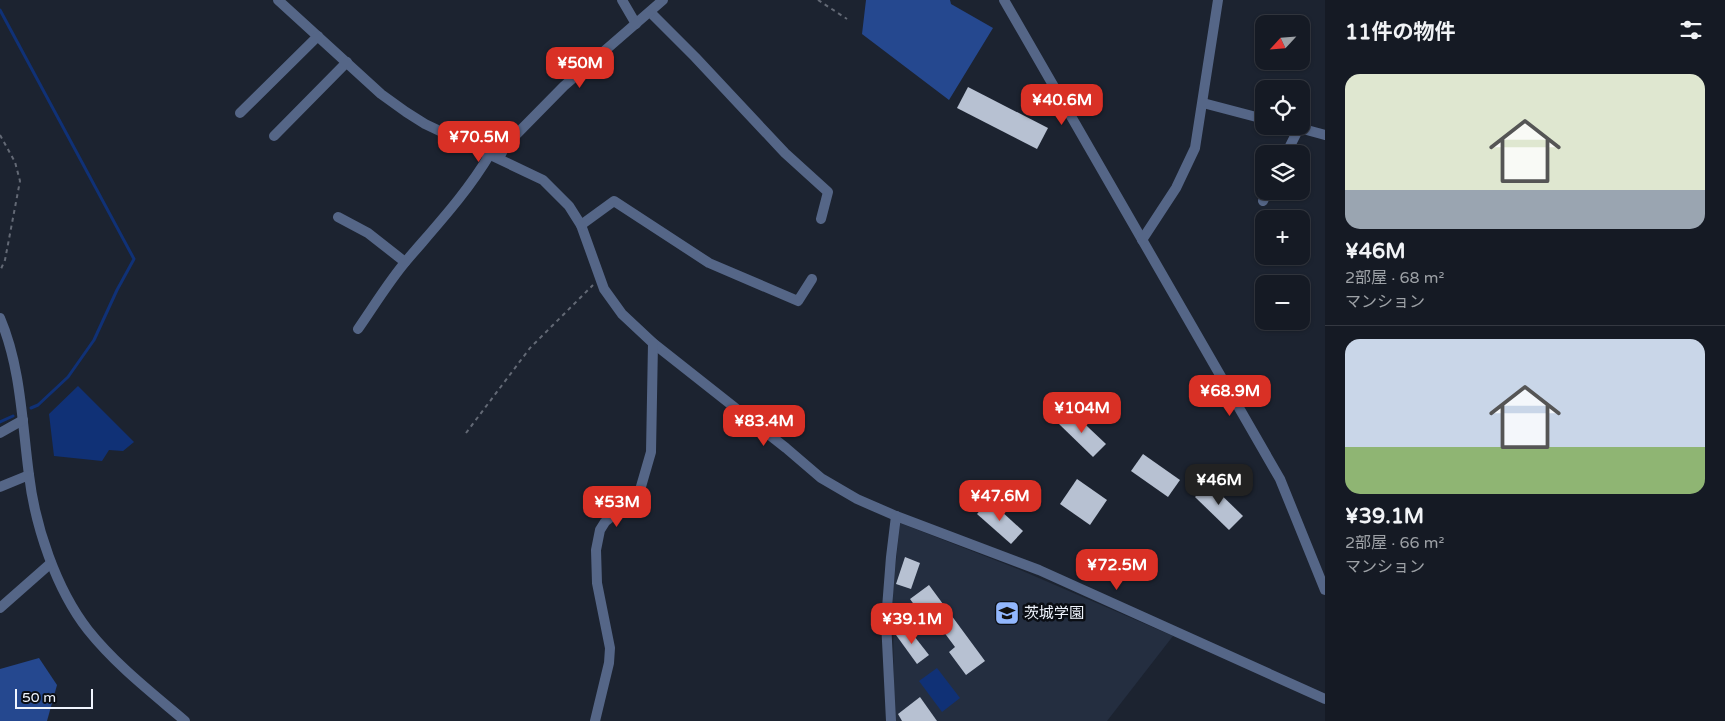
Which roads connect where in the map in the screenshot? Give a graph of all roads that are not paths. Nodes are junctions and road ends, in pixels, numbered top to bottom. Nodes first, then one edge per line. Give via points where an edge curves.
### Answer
1 (278, 0) edge
2 (622, 0) edge
3 (663, 0) edge
4 (1004, 0) edge
5 (1218, 0) edge
6 (650, 12) junction
7 (636, 24) junction
8 (318, 36) junction
9 (347, 62) junction
10 (1203, 104) junction
11 (240, 113) dead end
12 (1255, 117) edge
13 (1310, 131) edge
14 (1325, 135) edge
15 (274, 136) dead end
16 (494, 156) junction
17 (338, 217) dead end
18 (821, 219) dead end
19 (581, 225) junction
20 (1142, 240) junction
21 (405, 262) junction
22 (812, 279) dead end
23 (0, 318) edge
24 (358, 329) dead end
25 (653, 343) junction
26 (23, 420) junction
27 (0, 433) edge
28 (28, 475) junction
29 (0, 486) edge
30 (896, 516) junction
31 (51, 563) junction
32 (1325, 590) edge
33 (0, 608) edge
34 (1325, 698) edge
35 (185, 721) edge
36 (595, 721) edge
37 (891, 721) edge

1 - 8 street
2 - 7 street
3 - 6 street
4 - 20 street
5 - 10 street
6 - 7 street
6 - 18 street via 785,153 828,192
7 - 16 street via 564,86
8 - 9 street
8 - 11 street
9 - 15 street
9 - 16 street via 406,112
10 - 12 street
10 - 20 street via 1195,148 1176,188
13 - 14 street
16 - 19 street via 543,180 569,206
16 - 21 street
17 - 21 street via 368,233
19 - 22 street via 614,201 709,263 798,302
19 - 25 street via 604,289 622,314
20 - 32 street via 1280,479
21 - 24 street
23 - 26 street via 10,349
25 - 30 street via 821,478 856,499
25 - 36 street via 651,452 640,490 605,522 596,550 597,583 610,648
26 - 27 street
26 - 28 street
28 - 29 street
28 - 31 street via 36,517
30 - 34 street via 1039,570
30 - 37 street via 886,621
31 - 33 street
31 - 35 street via 92,634 127,672

